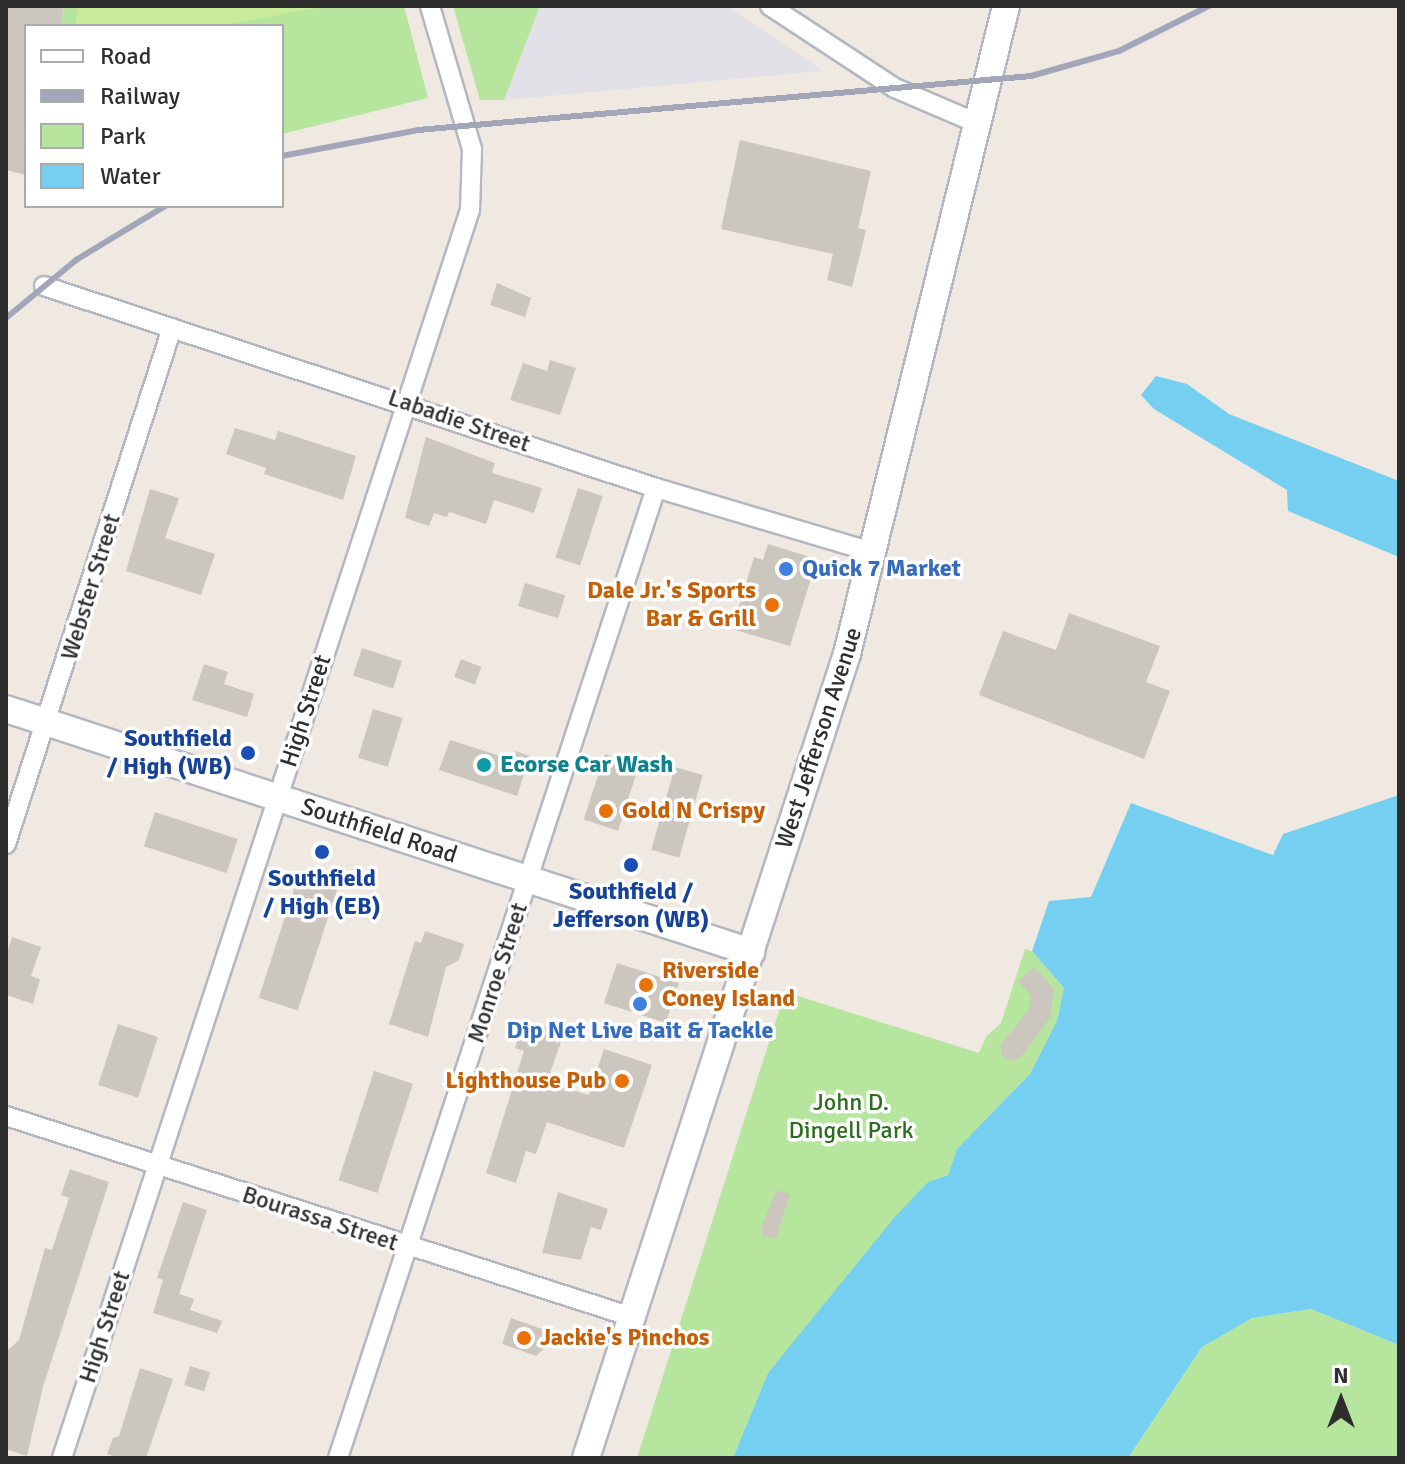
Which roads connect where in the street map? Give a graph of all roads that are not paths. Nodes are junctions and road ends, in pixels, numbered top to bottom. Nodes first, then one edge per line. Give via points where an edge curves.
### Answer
1 (430, 6) edge
2 (770, 6) edge
3 (1006, 6) edge
4 (979, 124) junction
5 (44, 286) dead end
6 (172, 328) junction
7 (409, 404) junction
8 (656, 488) junction
9 (876, 553) junction
10 (6, 709) edge
11 (49, 723) junction
12 (277, 798) junction
13 (6, 844) edge
14 (528, 879) junction
15 (751, 952) junction
16 (6, 1116) edge
17 (157, 1165) junction
18 (407, 1247) junction
19 (635, 1318) junction
20 (62, 1458) edge
21 (338, 1458) edge
22 (586, 1458) edge

1 - 7 street, High Street via 472,149 474,195
2 - 4 street via 895,88
3 - 4 main road, West Jefferson Avenue
4 - 9 main road, West Jefferson Avenue
5 - 6 street, Labadie Street
6 - 7 street, Labadie Street
6 - 11 street, Webster Street
7 - 8 street, Labadie Street
7 - 12 street, High Street
8 - 9 street, Labadie Street
8 - 14 street, Monroe Street
9 - 15 main road, West Jefferson Avenue
10 - 11 main road, Southfield Road
11 - 12 main road, Southfield Road
11 - 13 street, Webster Street
12 - 14 main road, Southfield Road
12 - 17 street, High Street
14 - 15 main road, Southfield Road
14 - 18 street, Monroe Street
15 - 19 main road, West Jefferson Avenue
16 - 17 street, Bourassa Street
17 - 18 street, Bourassa Street
17 - 20 street, High Street
18 - 19 street, Bourassa Street
18 - 21 street, Monroe Street
19 - 22 main road, West Jefferson Avenue

